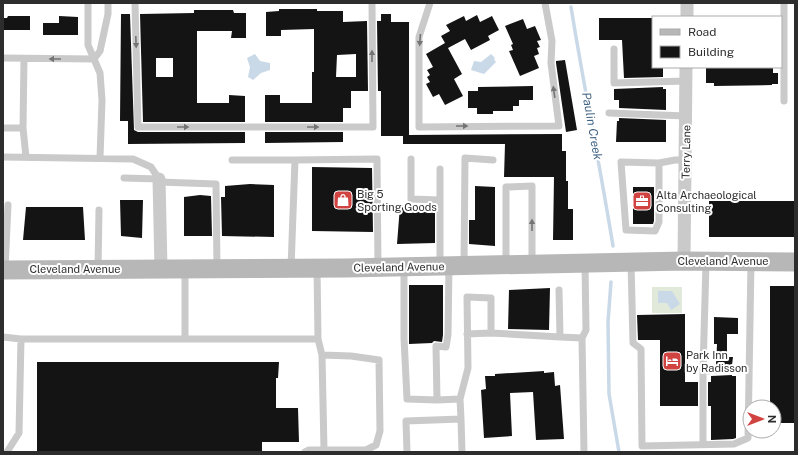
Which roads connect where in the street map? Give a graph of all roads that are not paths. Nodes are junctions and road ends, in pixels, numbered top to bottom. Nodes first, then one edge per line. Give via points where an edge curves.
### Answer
1 (88, 3) edge
2 (108, 3) edge
3 (135, 3) edge
4 (372, 3) edge
5 (430, 3) edge
6 (545, 3) edge
7 (687, 3) edge
8 (784, 3) edge
9 (687, 16) edge
10 (614, 49) dead end
11 (3, 58) edge
12 (24, 58) junction
13 (94, 59) junction
14 (686, 68) edge
15 (686, 81) junction
16 (784, 101) dead end
17 (609, 113) dead end
18 (686, 116) junction
19 (3, 128) edge
20 (23, 128) junction
21 (3, 157) edge
22 (26, 157) junction
23 (100, 158) junction
24 (411, 159) dead end
25 (232, 160) dead end
26 (295, 160) junction
27 (493, 160) dead end
28 (686, 160) junction
29 (659, 163) junction
30 (440, 169) dead end
31 (124, 178) dead end
32 (159, 181) junction
33 (440, 200) junction
34 (8, 205) dead end
35 (99, 210) dead end
36 (5, 233) edge
37 (684, 261) junction
38 (706, 261) junction
39 (751, 261) junction
40 (631, 262) junction
41 (795, 262) edge
42 (585, 263) junction
43 (532, 264) junction
44 (506, 265) junction
45 (451, 266) junction
46 (378, 267) junction
47 (404, 267) junction
48 (161, 268) junction
49 (185, 268) junction
50 (217, 268) junction
51 (291, 268) junction
52 (317, 268) junction
53 (98, 269) junction
54 (4, 270) edge
55 (559, 290) dead end
56 (491, 333) junction
57 (468, 334) junction
58 (560, 337) junction
59 (3, 338) edge
60 (185, 338) junction
61 (582, 338) junction
62 (21, 339) junction
63 (318, 339) junction
64 (322, 355) junction
65 (749, 369) junction
66 (703, 370) junction
67 (460, 399) junction
68 (437, 400) junction
69 (461, 419) junction
70 (703, 444) junction
71 (324, 450) junction
72 (6, 452) edge
73 (305, 452) edge
74 (407, 452) edge
75 (462, 452) edge
76 (584, 452) edge

1 - 13 lane via 88,46
2 - 13 lane via 100,51
3 -> 4 lane via 138,127 373,127
5 -> 6 lane via 419,37 419,127 559,126 550,63 552,41
7 - 9 street
8 - 16 lane
10 - 15 lane via 614,82
11 - 12 lane
13 -> 12 lane
12 - 20 lane
13 - 23 lane via 100,73 102,100
14 - 15 street, Terry Lane
15 - 18 street, Terry Lane
17 - 18 lane
18 - 28 street, Terry Lane
19 - 20 lane
20 - 22 lane
21 - 22 lane
22 - 23 lane
23 - 32 lane via 133,158 151,167
24 - 33 lane via 411,199
25 - 26 lane
26 - 46 lane via 377,159
26 - 51 lane
27 - 45 lane via 464,158
28 - 29 lane
28 - 37 street, Terry Lane
29 - 29 lane via 621,162 626,230 655,231 659,222
30 - 33 lane
31 - 32 lane
32 - 48 street
32 - 50 lane via 216,184
33 - 45 lane
34 - 36 lane
35 - 53 lane
36 - 54 lane
37 - 38 main road, Cleveland Avenue
37 - 40 main road, Cleveland Avenue
38 - 39 main road, Cleveland Avenue
38 - 66 lane
39 - 41 main road, Cleveland Avenue
39 - 65 lane
40 - 42 main road, Cleveland Avenue
40 - 70 lane via 633,343 641,349 642,446
42 - 43 main road, Cleveland Avenue
42 - 61 lane via 586,330
43 - 44 main road, Cleveland Avenue
43 -> 44 lane via 532,186 506,187
44 - 45 main road, Cleveland Avenue
45 - 47 main road, Cleveland Avenue
45 - 68 lane via 446,347 436,346
46 - 47 main road, Cleveland Avenue
46 - 52 main road, Cleveland Avenue
47 - 68 lane via 407,399
48 - 49 main road, Cleveland Avenue
48 - 53 main road, Cleveland Avenue
49 - 50 main road, Cleveland Avenue
49 - 60 lane
50 - 51 main road, Cleveland Avenue
51 - 52 main road, Cleveland Avenue
52 - 63 lane
53 - 54 main road, Cleveland Avenue
55 - 58 lane
56 - 57 lane
56 - 57 lane via 491,298 467,297
56 - 58 lane
57 - 67 lane via 468,368
58 - 61 lane
59 - 62 lane
60 - 62 lane
60 - 63 lane
61 - 76 lane
62 - 72 lane via 20,433
63 - 64 lane
64 - 71 lane
64 - 71 lane via 379,360 380,431 376,445 366,450
65 - 66 lane
65 - 70 lane via 748,438 734,444
66 - 70 lane
67 - 68 lane
67 - 69 lane
69 - 74 lane via 406,421
69 - 75 lane
71 - 73 lane

